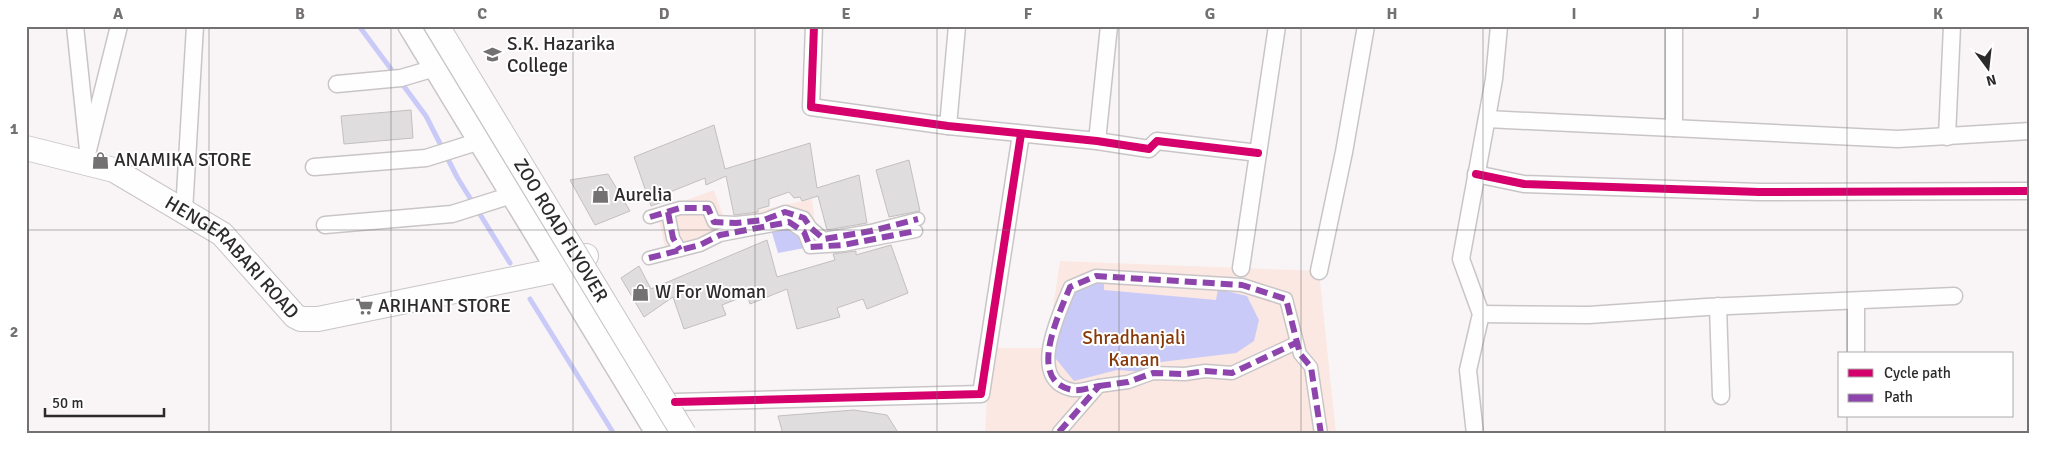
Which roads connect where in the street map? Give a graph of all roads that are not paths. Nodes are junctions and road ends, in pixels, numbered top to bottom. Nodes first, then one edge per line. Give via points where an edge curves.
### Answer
1 (74, 26) edge
2 (119, 26) edge
3 (195, 26) edge
4 (409, 26) edge
5 (423, 26) edge
6 (437, 26) edge
7 (449, 26) edge
8 (814, 26) edge
9 (957, 26) edge
10 (1109, 26) edge
11 (1277, 26) edge
12 (1366, 26) edge
13 (1499, 26) edge
14 (1674, 26) edge
15 (1952, 26) edge
16 (435, 68) junction
17 (337, 84) dead end
18 (1486, 119) junction
19 (948, 126) junction
20 (1674, 128) junction
21 (2030, 131) edge
22 (1021, 134) junction
23 (1947, 137) junction
24 (480, 141) junction
25 (1097, 141) junction
26 (26, 148) edge
27 (1258, 153) junction
28 (314, 167) dead end
29 (1476, 174) junction
30 (2030, 191) edge
31 (512, 194) junction
32 (184, 212) junction
33 (668, 212) junction
34 (650, 217) dead end
35 (325, 225) dead end
36 (680, 250) junction
37 (586, 256) junction
38 (649, 258) dead end
39 (1241, 268) dead end
40 (558, 270) junction
41 (1320, 271) dead end
42 (1954, 296) dead end
43 (1856, 301) junction
44 (1718, 306) junction
45 (1481, 314) junction
46 (1296, 343) junction
47 (1856, 352) edge
48 (1099, 386) junction
49 (1721, 396) dead end
50 (675, 402) junction
51 (1059, 433) edge
52 (657, 434) edge
53 (670, 434) edge
54 (684, 434) edge
55 (694, 434) edge
56 (1321, 434) edge
57 (1475, 434) edge

1 - 2 street via 88,150
3 - 32 street
4 - 16 street
5 - 53 main road, ZOO ROAD FLYOVER
6 - 54 main road, ZOO ROAD FLYOVER, bridge
7 - 37 street
8 - 19 street via 811,108
9 - 19 street
10 - 25 street
11 - 27 street
12 - 41 street
13 - 18 street
14 - 20 street
15 - 23 street
16 - 17 street via 401,78
16 - 24 street
18 - 20 street
18 - 29 street
19 - 22 street
20 - 23 street via 1898,139
21 - 23 street
22 - 25 street
22 - 50 street via 981,394
24 - 28 street via 426,158
24 - 31 street
25 - 27 street via 1149,149 1157,141
26 - 32 main road, HENGERABARI ROAD via 114,170
27 - 39 street
29 - 30 street via 1524,184 1749,192
29 - 45 street via 1461,259
31 - 35 street via 452,214
31 - 40 street
32 - 40 main road, HENGERABARI ROAD via 222,234 301,320
33 - 34 street
33 - 36 street via 673,238
33 - 36 street via 680,208 708,208 714,222 736,223 764,220 785,212 804,218 824,239 918,225 843,245 810,247 804,232 789,222 720,235
36 - 38 street
37 - 40 main road, HENGERABARI ROAD
37 - 50 street
40 - 52 street
42 - 43 street
43 - 44 street
43 - 47 street
44 - 45 street via 1589,315
44 - 49 street
45 - 57 street via 1468,370
46 - 48 street via 1232,373 1154,373 1128,382
46 - 48 street via 1286,299 1242,285 1096,276 1070,287 1053,328 1048,367 1060,385 1074,390
46 - 56 street via 1311,368
48 - 51 street
50 - 55 street

